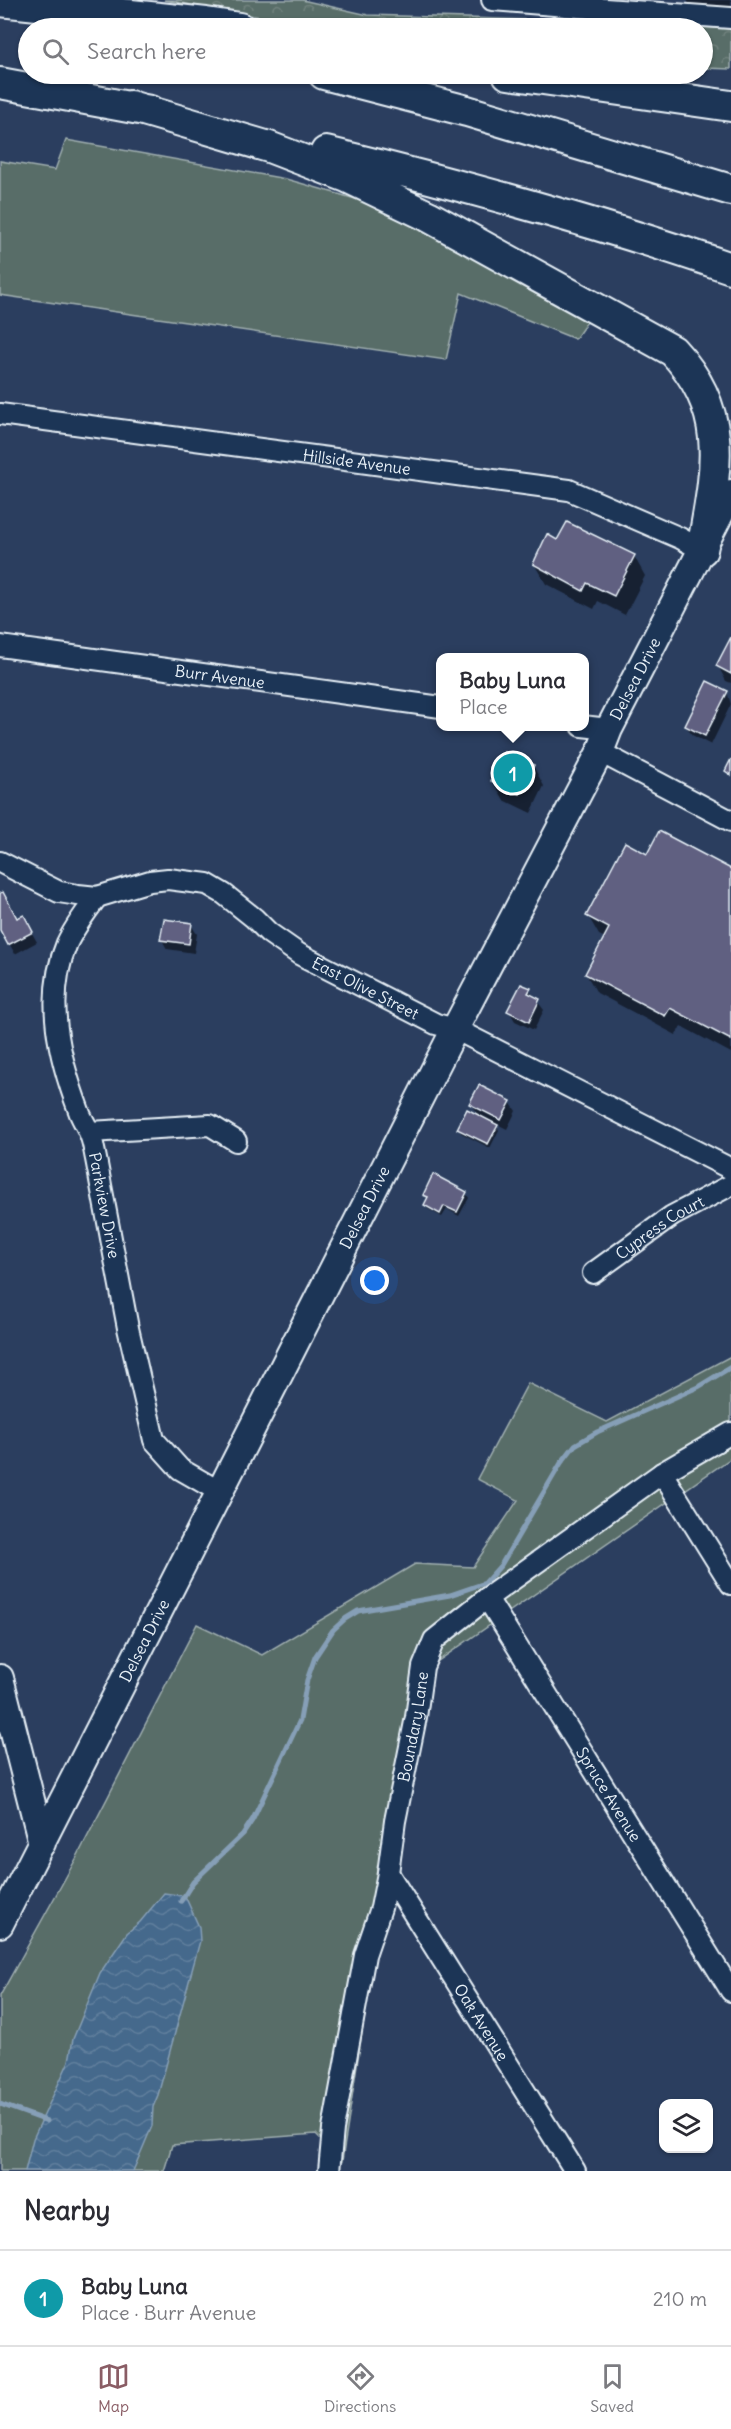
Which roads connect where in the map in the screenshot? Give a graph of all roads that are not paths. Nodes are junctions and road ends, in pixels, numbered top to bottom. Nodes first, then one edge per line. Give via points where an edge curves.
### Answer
1 (492, 0) edge
2 (0, 3) edge
3 (592, 4) edge
4 (69, 18) edge
5 (154, 18) edge
6 (731, 18) edge
7 (0, 83) edge
8 (363, 84) edge
9 (578, 84) edge
10 (130, 106) junction
11 (731, 106) edge
12 (731, 190) edge
13 (731, 268) edge
14 (0, 414) edge
15 (731, 493) edge
16 (702, 550) junction
17 (0, 646) edge
18 (436, 706) edge
19 (589, 731) edge
20 (605, 741) junction
21 (731, 821) edge
22 (0, 862) edge
23 (97, 897) junction
24 (455, 1029) junction
25 (90, 1132) junction
26 (236, 1141) dead end
27 (731, 1169) edge
28 (731, 1185) edge
29 (593, 1273) dead end
30 (731, 1433) edge
31 (662, 1473) junction
32 (220, 1492) junction
33 (731, 1584) edge
34 (487, 1598) junction
35 (0, 1678) edge
36 (3, 1710) edge
37 (42, 1843) junction
38 (388, 1874) junction
39 (0, 1924) edge
40 (731, 1991) edge
41 (329, 2171) edge
42 (575, 2171) edge

1 - 3 street
2 - 4 highway
2 - 5 highway
3 - 6 street
7 - 10 highway
8 - 12 highway
9 - 11 highway
10 - 13 highway via 411,173 656,242
10 - 16 highway via 269,147 347,177 428,216 673,351 699,380 718,418 719,451
14 - 16 street, Hillside Avenue via 569,490
15 - 16 main road, Delsea Drive
16 - 20 main road, Delsea Drive
17 - 18 street, Burr Avenue
19 - 20 street
20 - 21 street
20 - 24 main road, Delsea Drive
22 - 23 street, East Olive Street via 59,892
23 - 24 street, East Olive Street via 150,881 189,880 207,884 315,964 436,1024
23 - 25 street, Parkview Drive via 66,945 56,1001 62,1058
24 - 27 street, East Olive Street
24 - 32 main road, Delsea Drive
25 - 26 street via 210,1125
25 - 32 street, Parkview Drive via 130,1340 154,1440 180,1469
28 - 29 street, Cypress Court via 672,1216
30 - 31 street, Boundary Lane
31 - 33 street
31 - 34 street, Boundary Lane
32 - 37 main road, Delsea Drive
34 - 38 street, Boundary Lane via 434,1640 423,1667
34 - 40 street, Spruce Avenue
35 - 36 main road
36 - 37 main road
37 - 39 main road, Delsea Drive
38 - 41 street, Boundary Lane via 365,1955
38 - 42 street, Oak Avenue

